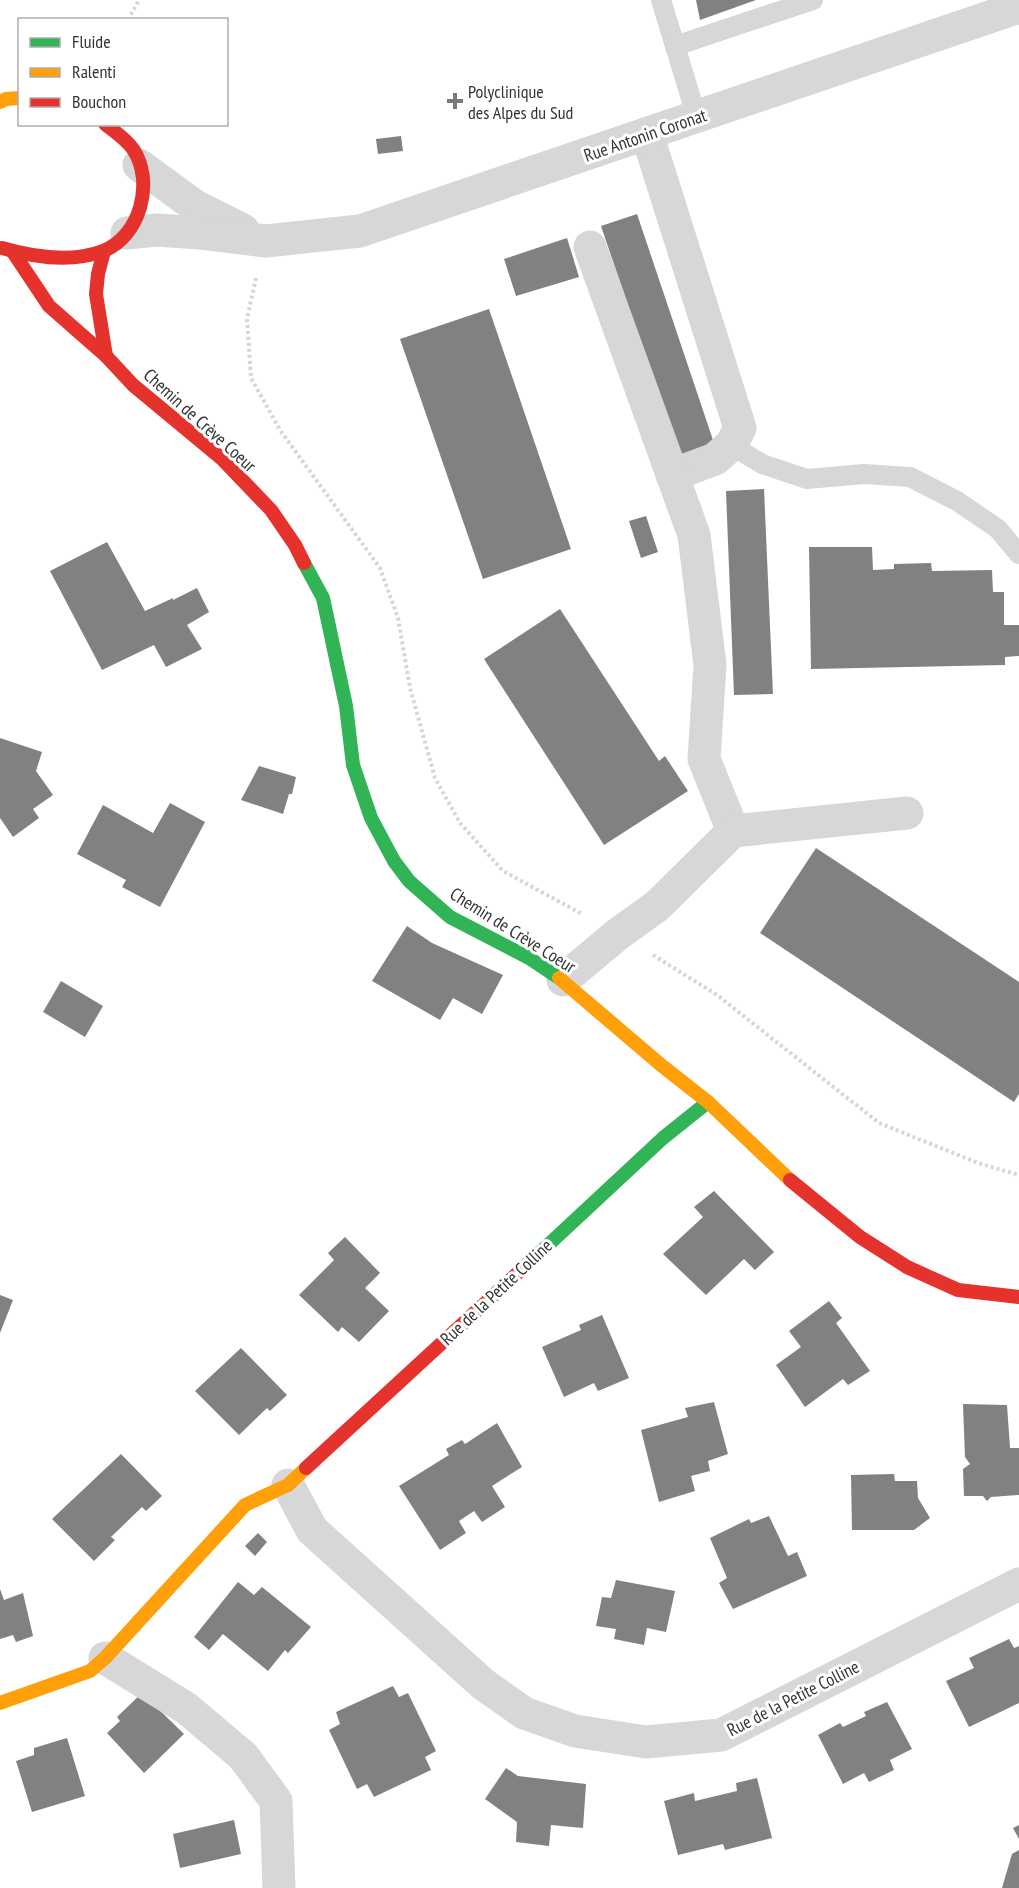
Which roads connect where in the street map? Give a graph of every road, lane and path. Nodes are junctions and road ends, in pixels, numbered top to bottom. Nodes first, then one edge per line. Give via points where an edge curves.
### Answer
1 (139, 0) edge
2 (813, 0) edge
3 (658, 3) edge
4 (1019, 7) edge
5 (129, 18) edge
6 (675, 46) junction
7 (696, 118) junction
8 (108, 126) edge
9 (647, 134) junction
10 (139, 165) junction
11 (266, 241) junction
12 (115, 242) junction
13 (590, 247) dead end
14 (7, 250) edge
15 (106, 356) junction
16 (731, 445) junction
17 (672, 475) junction
18 (1019, 554) edge
19 (907, 813) dead end
20 (733, 831) junction
21 (618, 934) junction
22 (563, 980) junction
23 (708, 1102) junction
24 (1019, 1175) edge
25 (1019, 1297) edge
26 (288, 1485) junction
27 (1019, 1584) edge
28 (105, 1658) junction
29 (0, 1703) edge
30 (279, 1888) edge

1 - 5 path
2 - 6 lane
3 - 6 lane
4 - 7 street, Rue Antonin Coronat
6 - 7 lane
7 - 9 street, Rue Antonin Coronat
8 - 10 street via 133,150
9 - 11 street, Rue Antonin Coronat via 360,231
9 - 16 street via 740,428
10 - 11 street via 195,206
10 - 12 street via 143,199 139,214
11 - 12 street, Rue Antonin Coronat via 157,230
11 - 21 path via 247,319 251,378 280,430 380,568 398,618 410,688 435,778 460,823 503,871
12 - 14 street via 80,256 45,258
12 - 15 street via 98,274 96,294
13 - 17 street
14 - 15 street, Chemin de Crève Coeur via 49,306
15 - 22 street, Chemin de Crève Coeur via 133,386 221,458 271,510 295,545 323,598 346,706 353,765 371,818 394,861 450,917
16 - 17 street via 715,459
16 - 18 lane via 762,464 807,479 864,474 910,477 957,501 998,529
17 - 20 street via 694,535 710,665 704,759
19 - 20 street
20 - 21 street via 657,906
21 - 22 street
21 - 24 path via 717,995 879,1123 978,1163
22 - 23 street, Chemin de Crève Coeur
23 - 25 street, Chemin de Crève Coeur via 786,1177 860,1237 898,1261 958,1290
23 - 26 street, Rue de la Petite Colline via 663,1138
26 - 27 street, Rue de la Petite Colline via 312,1530 483,1684 524,1713 554,1724 646,1742 721,1735
26 - 28 street, Rue de la Petite Colline via 245,1505
28 - 29 street, Rue de la Petite Colline via 90,1671
28 - 30 street via 186,1708 243,1756 276,1801

